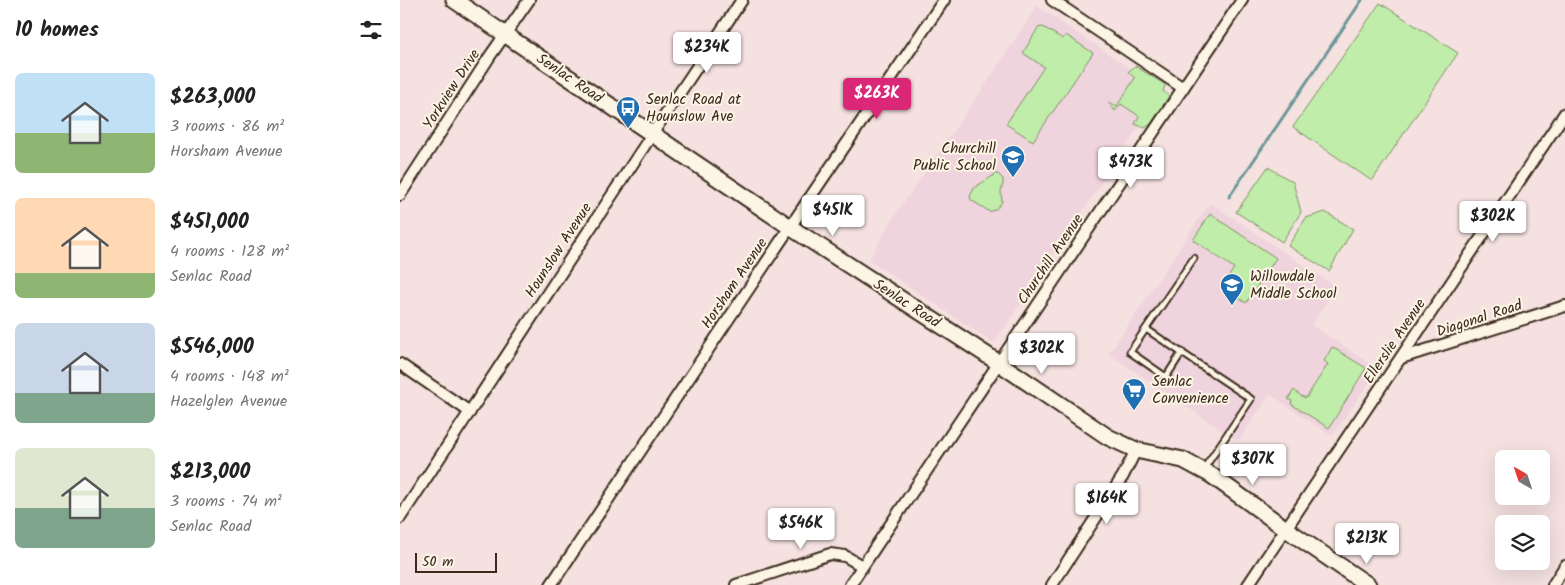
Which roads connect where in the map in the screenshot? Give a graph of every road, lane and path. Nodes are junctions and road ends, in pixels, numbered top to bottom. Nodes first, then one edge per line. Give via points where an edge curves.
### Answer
1 (454, 0) edge
2 (529, 0) edge
3 (742, 0) edge
4 (944, 0) edge
5 (1052, 0) edge
6 (1242, 0) edge
7 (505, 34) junction
8 (1183, 88) junction
9 (1565, 113) edge
10 (652, 134) junction
11 (400, 195) edge
12 (790, 227) junction
13 (1194, 258) dead end
14 (1565, 306) edge
15 (1146, 328) junction
16 (1182, 352) junction
17 (1401, 358) junction
18 (999, 363) junction
19 (400, 364) edge
20 (470, 412) junction
21 (1136, 450) junction
22 (1203, 471) junction
23 (400, 518) edge
24 (1286, 529) junction
25 (862, 566) junction
26 (1565, 566) edge
27 (551, 585) edge
28 (736, 585) edge
29 (850, 585) edge
30 (1052, 585) edge
31 (1248, 585) edge
32 (1368, 585) edge
33 (1552, 585) edge

1 - 7 street, Senlac Road
2 - 7 street, Yorkview Drive
3 - 10 street, Hounslow Avenue
4 - 12 street, Horsham Avenue
5 - 8 street
6 - 8 street, Churchill Avenue
7 - 10 street, Senlac Road
7 - 11 street, Yorkview Drive
8 - 18 street, Churchill Avenue
9 - 17 street, Ellerslie Avenue
10 - 12 street, Senlac Road
10 - 20 street, Hounslow Avenue
12 - 18 street, Senlac Road
12 - 27 street, Horsham Avenue
13 - 15 lane
14 - 17 street, Diagonal Road
15 - 16 lane
15 - 16 lane via 1130,352 1166,377
16 - 22 lane via 1251,399
17 - 24 street, Ellerslie Avenue
18 - 21 street, Senlac Road via 1108,437
18 - 25 street, Churchill Avenue
19 - 20 street
20 - 23 street, Hounslow Avenue
21 - 22 street, Senlac Road via 1183,460
21 - 30 street via 1124,476
22 - 24 street, Senlac Road
24 - 31 street, Ellerslie Avenue
24 - 32 street, Senlac Road
25 - 28 street via 841,555 828,555
25 - 29 street, Churchill Avenue
26 - 33 street

